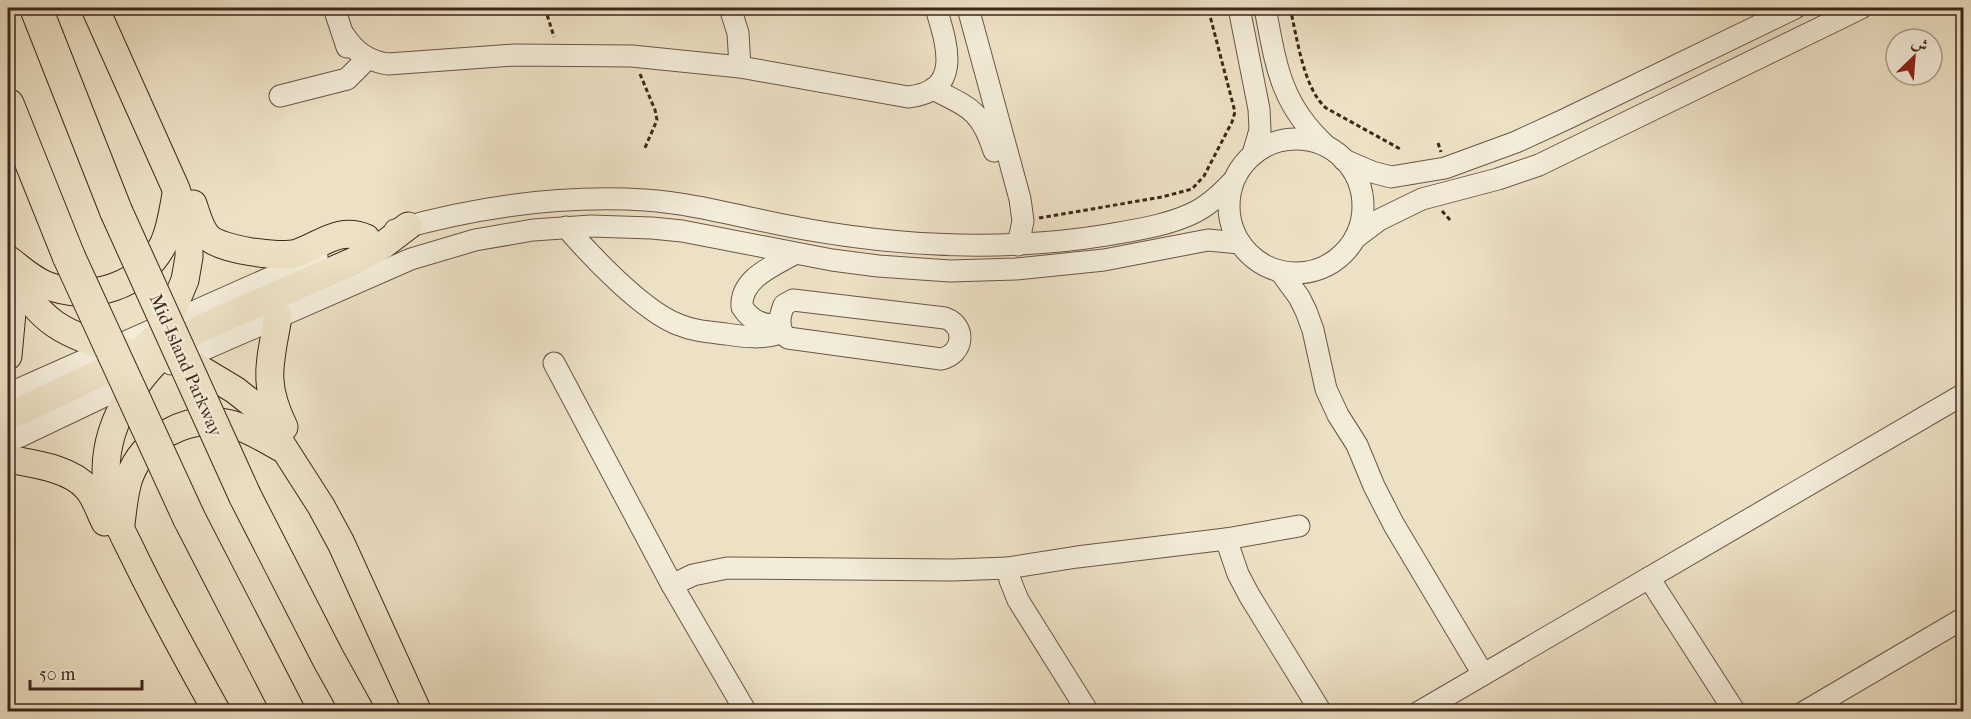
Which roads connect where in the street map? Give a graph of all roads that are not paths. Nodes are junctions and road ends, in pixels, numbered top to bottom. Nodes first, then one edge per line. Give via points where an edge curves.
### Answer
1 (36, 8) edge
2 (95, 8) edge
3 (334, 8) edge
4 (730, 8) edge
5 (936, 8) edge
6 (968, 8) edge
7 (1239, 8) edge
8 (1265, 8) edge
9 (1795, 8) edge
10 (1861, 8) edge
11 (344, 35) junction
12 (398, 63) junction
13 (362, 64) junction
14 (740, 67) junction
15 (938, 92) junction
16 (280, 96) dead end
17 (8, 105) edge
18 (1325, 146) junction
19 (160, 151) junction
20 (1253, 154) junction
21 (1344, 160) junction
22 (999, 166) dead end
23 (1233, 181) junction
24 (176, 189) junction
25 (408, 226) junction
26 (566, 227) junction
27 (366, 238) junction
28 (1355, 238) junction
29 (1240, 243) junction
30 (1020, 245) junction
31 (794, 254) junction
32 (8, 260) edge
33 (1025, 268) junction
34 (1281, 271) junction
35 (8, 289) edge
36 (278, 318) junction
37 (167, 323) junction
38 (780, 328) junction
39 (8, 356) edge
40 (148, 356) junction
41 (554, 363) dead end
42 (8, 394) edge
43 (1964, 394) edge
44 (8, 417) edge
45 (8, 442) edge
46 (8, 459) edge
47 (290, 459) junction
48 (1299, 526) dead end
49 (120, 528) junction
50 (1226, 540) junction
51 (1008, 568) junction
52 (1649, 578) junction
53 (146, 581) junction
54 (672, 585) junction
55 (1964, 618) edge
56 (1483, 674) junction
57 (217, 711) edge
58 (289, 711) edge
59 (358, 711) edge
60 (418, 711) edge
61 (746, 711) edge
62 (1088, 711) edge
63 (1321, 711) edge
64 (1419, 711) edge
65 (1735, 711) edge
66 (1804, 711) edge

1 - 59 highway, Mid-Island Parkway, bridge via 116,211 245,496
2 - 19 main road
3 - 11 street
4 - 14 street via 738,33
5 - 15 street via 953,56 954,72 950,86
6 - 30 street via 1020,199
7 - 20 street via 1259,109 1260,130
8 - 18 street via 1283,87 1300,119
9 - 21 street via 1556,124 1445,168 1391,177
10 - 28 street via 1539,165 1422,199 1379,220
11 - 12 street via 362,56
11 - 13 street via 350,52
12 - 13 street via 376,68
12 - 14 street via 524,55 632,57
13 - 16 street via 346,79
14 - 15 street via 887,94 918,96
15 - 22 street via 978,114
17 - 58 highway, bridge via 69,256 189,518
18 - 20 street via 1291,140
18 - 21 street
19 - 24 main road
19 - 27 main road via 179,164 202,228 219,245 285,255 343,234
20 - 23 street
21 - 28 street via 1357,180 1363,204
23 - 29 street via 1228,209
23 - 30 street via 1209,203 1181,218 1112,234
24 - 32 main road via 169,229 158,253 142,271 112,289 84,293 56,289
24 - 37 main road via 185,216 189,257 185,279
25 - 27 street
25 - 30 street via 520,205 618,199 714,209 856,237 949,245
25 - 40 main road via 369,253
26 - 31 street via 682,231
26 - 36 street via 504,235 443,249 380,271
26 - 38 street via 612,275 666,319 698,331 747,337 767,336
27 - 37 street
28 - 34 street via 1337,259 1324,267 1310,272
29 - 33 street via 1208,240 1104,260
29 - 34 street via 1254,258
30 - 33 street
31 - 33 street via 921,270
31 - 38 street via 758,276 743,294 742,307 749,316
32 - 40 main road via 23,291 49,321 74,336
34 - 56 street via 1310,321 1326,389 1338,415 1357,445 1394,525
35 - 39 main road via 12,313
36 - 40 street
36 - 47 main road via 269,386 273,405 294,446
37 - 40 main road
38 - 38 street via 792,339 941,359 952,355 961,340 958,329 945,318 799,300 784,305
40 - 42 street
40 - 44 main road
40 - 45 street
40 - 47 main road via 213,376 254,405
40 - 49 main road via 119,415 107,454 107,488
41 - 54 street
43 - 52 street
46 - 53 main road via 66,474 86,487 121,556
47 - 49 main road via 250,431 225,423 198,422 172,430 151,445 135,466
47 - 60 main road via 340,543
48 - 50 street
49 - 53 main road
50 - 51 street
50 - 63 street via 1249,595
51 - 54 street via 727,568 693,574
51 - 62 street via 1018,600
52 - 56 street
52 - 65 street
53 - 57 main road
54 - 61 street
55 - 66 street
56 - 64 street

